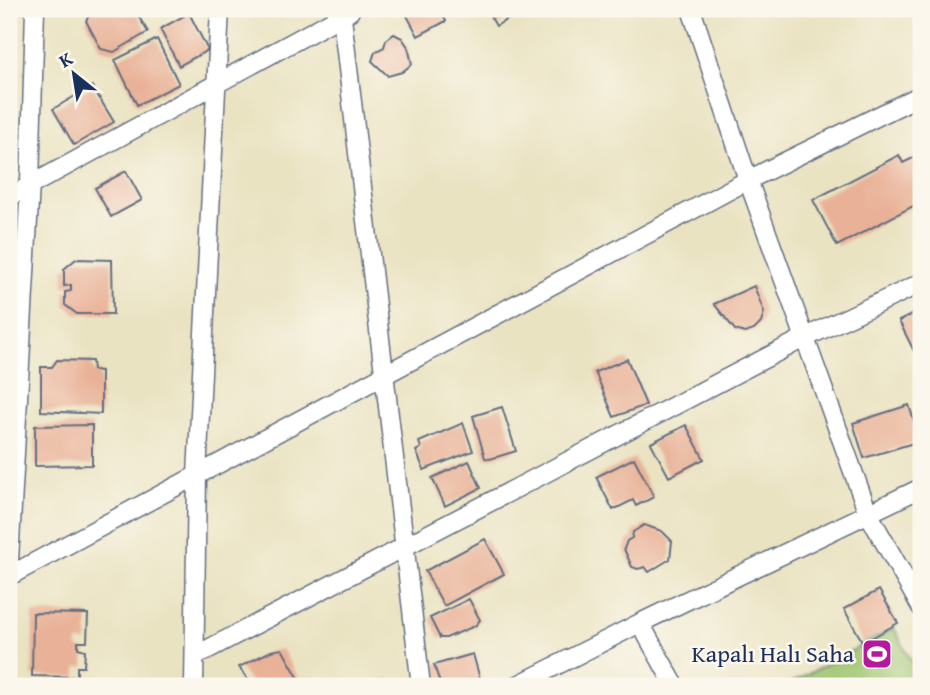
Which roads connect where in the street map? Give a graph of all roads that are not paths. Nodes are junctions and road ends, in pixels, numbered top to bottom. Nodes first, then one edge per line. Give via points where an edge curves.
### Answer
1 (35, 9) edge
2 (220, 9) edge
3 (691, 9) edge
4 (345, 11) edge
5 (217, 82) junction
6 (921, 95) edge
7 (748, 180) junction
8 (30, 184) junction
9 (9, 197) edge
10 (921, 283) edge
11 (804, 338) junction
12 (383, 376) junction
13 (197, 475) junction
14 (921, 488) edge
15 (869, 513) junction
16 (403, 548) junction
17 (9, 560) edge
18 (9, 576) edge
19 (921, 607) edge
20 (640, 623) junction
21 (195, 656) junction
22 (194, 686) edge
23 (421, 686) edge
24 (516, 686) edge
25 (675, 686) edge

1 - 8 street
2 - 5 street
3 - 7 street
4 - 5 street
4 - 12 street
5 - 8 street
5 - 13 street
6 - 7 street
7 - 11 street
7 - 12 street
8 - 9 street
8 - 17 street
10 - 11 street
11 - 15 street
11 - 16 street
12 - 13 street
12 - 16 street
13 - 18 street
13 - 21 street
14 - 15 street
15 - 19 street
15 - 20 street
16 - 21 street
16 - 23 street
20 - 24 street
20 - 25 street
21 - 22 street

